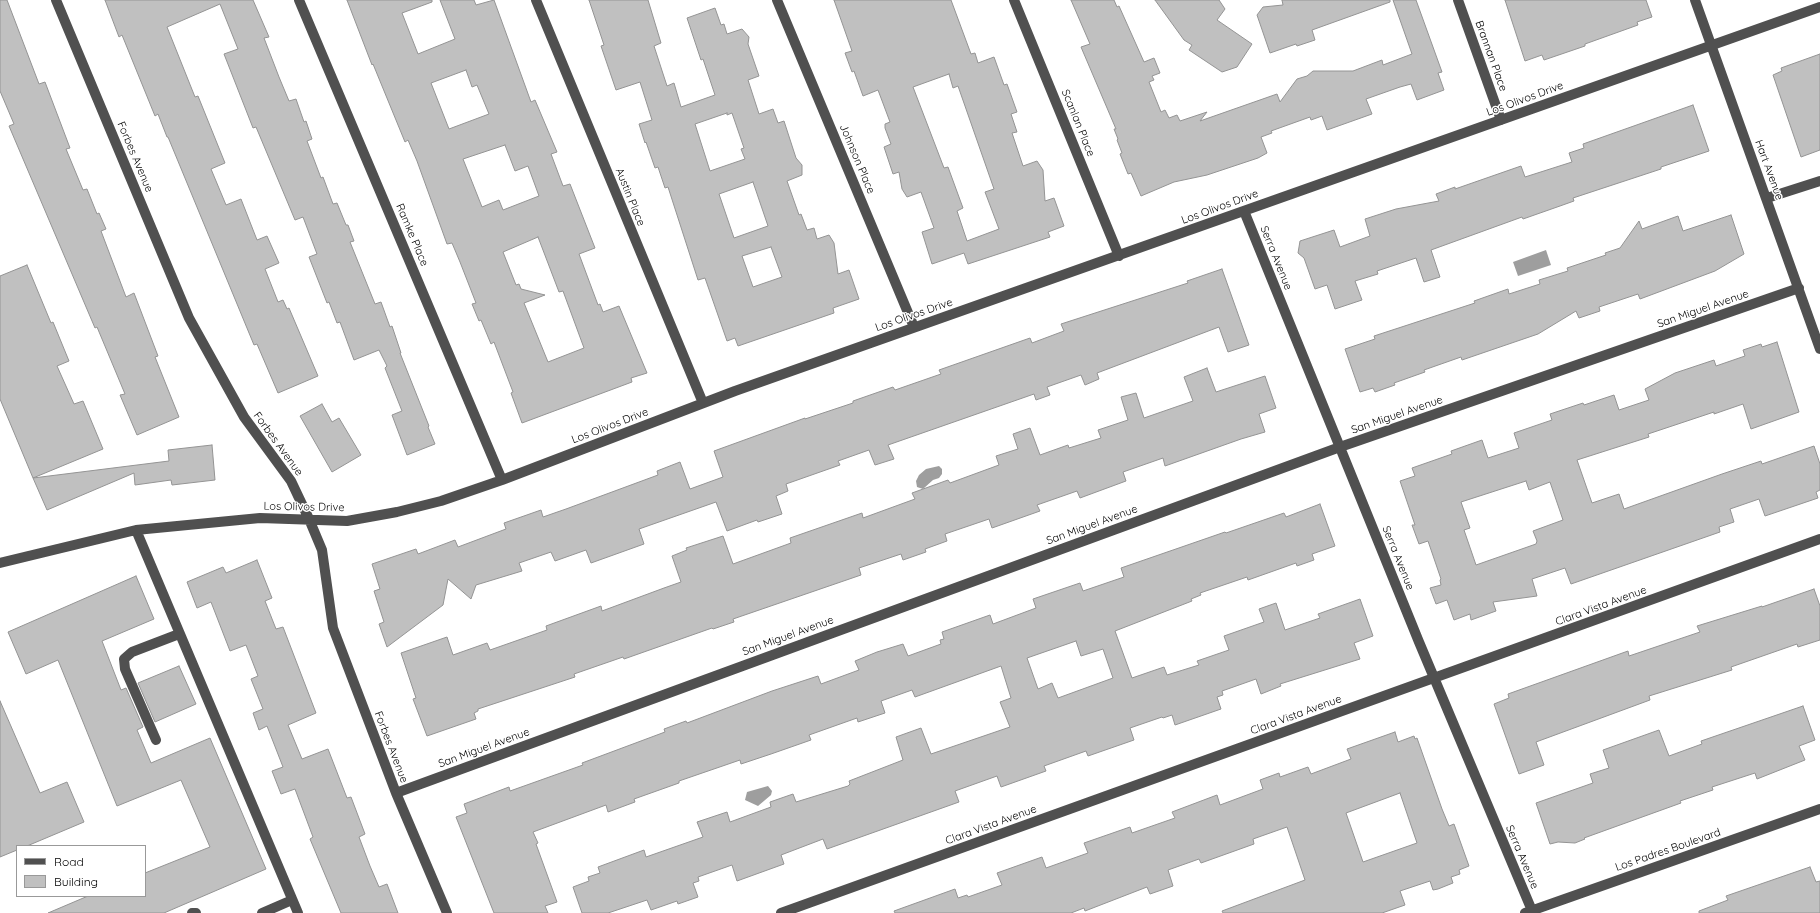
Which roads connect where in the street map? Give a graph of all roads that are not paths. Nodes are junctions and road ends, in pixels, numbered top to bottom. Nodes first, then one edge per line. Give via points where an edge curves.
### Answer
1 (56, 0) edge
2 (299, 0) edge
3 (536, 0) edge
4 (777, 0) edge
5 (1014, 0) edge
6 (1458, 0) edge
7 (1695, 0) edge
8 (1820, 8) edge
9 (1711, 46) junction
10 (1501, 120) junction
11 (1820, 181) edge
12 (1767, 198) junction
13 (1244, 211) junction
14 (1119, 256) junction
15 (1799, 288) junction
16 (914, 327) junction
17 (1820, 349) edge
18 (703, 403) junction
19 (1340, 447) junction
20 (502, 480) junction
21 (309, 519) junction
22 (136, 530) junction
23 (1820, 539) edge
24 (0, 563) edge
25 (179, 634) junction
26 (1434, 679) junction
27 (156, 740) dead end
28 (396, 792) junction
29 (1820, 809) edge
30 (292, 900) junction
31 (1530, 912) edge
32 (192, 913) edge
33 (196, 913) edge
34 (262, 913) edge
35 (298, 913) edge
36 (447, 913) edge
37 (780, 913) edge

1 - 21 street, Forbes Avenue via 189,318 244,417 291,481
2 - 20 street, Ramke Place
3 - 18 street, Austin Place
4 - 16 street, Johnson Place
5 - 14 street, Scanlan Place
6 - 10 street, Brannan Place
7 - 9 street, Hart Avenue
8 - 9 street, Los Olivos Drive
9 - 10 street, Los Olivos Drive
9 - 12 street, Hart Avenue
10 - 13 street, Los Olivos Drive
11 - 12 street
12 - 15 street, Hart Avenue
13 - 14 street, Los Olivos Drive
13 - 19 street, Serra Avenue
14 - 16 street, Los Olivos Drive
15 - 17 street, Hart Avenue
15 - 19 street, San Miguel Avenue
16 - 18 street, Los Olivos Drive
18 - 20 street, Los Olivos Drive
19 - 26 street, Serra Avenue
19 - 28 street, San Miguel Avenue
20 - 21 street, Los Olivos Drive via 441,501 397,512 347,521
21 - 22 street, Los Olivos Drive via 256,518
21 - 28 street, Forbes Avenue via 322,550 333,628
22 - 24 street, Los Olivos Drive
22 - 25 street
23 - 26 street, Clara Vista Avenue
25 - 27 street via 132,652 124,659 125,669
25 - 30 street
26 - 31 street, Serra Avenue
26 - 37 street, Clara Vista Avenue
28 - 36 street, Forbes Avenue
29 - 31 street, Los Padres Boulevard
30 - 34 street
30 - 35 street
32 - 33 street

